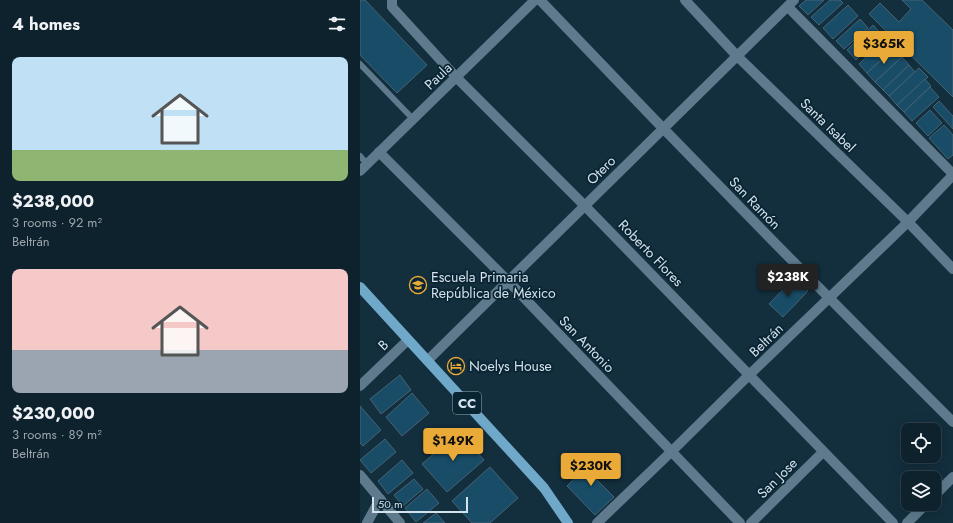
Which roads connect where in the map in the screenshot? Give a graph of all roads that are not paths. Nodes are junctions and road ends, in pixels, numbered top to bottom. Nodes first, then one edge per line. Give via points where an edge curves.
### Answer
1 (534, 0) edge
2 (540, 0) edge
3 (685, 0) edge
4 (392, 1) edge
5 (791, 3) edge
6 (737, 56) junction
7 (360, 64) edge
8 (456, 77) junction
9 (413, 119) junction
10 (663, 129) junction
11 (379, 152) junction
12 (360, 156) edge
13 (364, 167) edge
14 (953, 175) edge
15 (586, 206) junction
16 (908, 222) junction
17 (953, 269) edge
18 (508, 282) junction
19 (360, 287) edge
20 (829, 299) junction
21 (408, 340) junction
22 (428, 360) junction
23 (749, 375) junction
24 (360, 386) edge
25 (953, 422) edge
26 (671, 452) junction
27 (823, 452) junction
28 (360, 475) edge
29 (953, 477) edge
30 (941, 489) edge
31 (380, 499) junction
32 (919, 511) edge
33 (367, 523) edge
34 (400, 523) edge
35 (568, 523) edge
36 (597, 523) edge
37 (740, 523) edge
38 (751, 523) edge
39 (893, 523) edge
40 (907, 523) edge

1 - 8 street, Paula
2 - 10 street, San Ramón
3 - 6 street, Santa Isabel
4 - 8 street, Roberto Flores via 392,7
5 - 6 street, Otero
5 - 14 street
6 - 10 street, Otero
6 - 16 street, Santa Isabel
7 - 9 lane
8 - 9 street, Paula
8 - 15 street, Roberto Flores
9 - 11 street, Paula
10 - 15 street, Otero
10 - 20 street, San Ramón
11 - 13 street, Paula
11 - 18 street, San Antonio
12 - 13 lane
14 - 16 street, Beltrán
15 - 18 street, Otero
15 - 23 street, Roberto Flores
16 - 17 street, Santa Isabel
16 - 20 street, Beltrán
18 - 22 street, Otero
18 - 26 street, San Antonio
19 - 21 main road, CC
20 - 23 street, Beltrán
20 - 25 street, San Ramón
21 - 22 main road, CC
21 - 24 street, B
22 - 35 main road, CC via 544,488
23 - 26 street, Beltrán
23 - 27 street, Roberto Flores
26 - 36 street, Beltrán
26 - 37 street, San Antonio
27 - 38 street, San Jose
27 - 39 street, Roberto Flores
28 - 31 street
29 - 30 street
31 - 33 street
31 - 34 street
32 - 40 street

